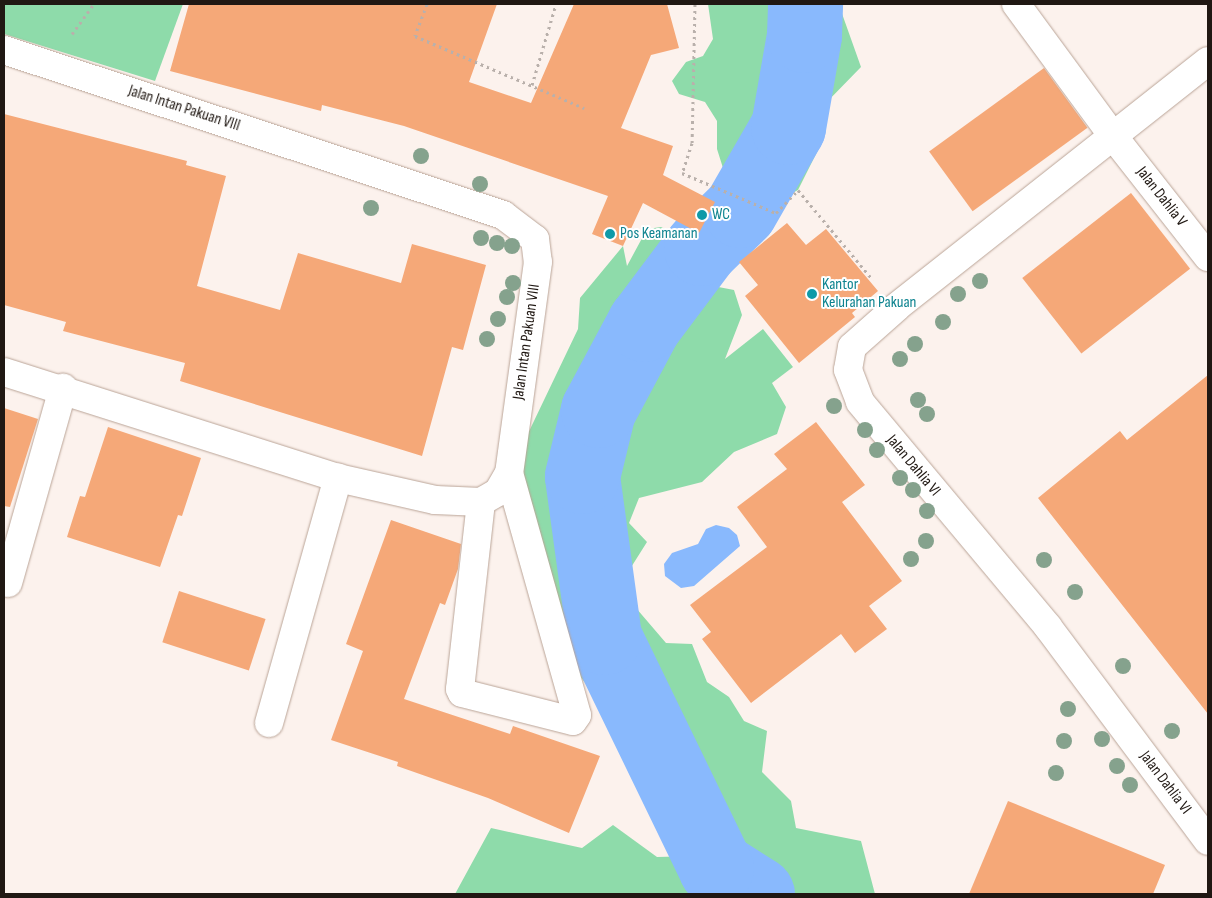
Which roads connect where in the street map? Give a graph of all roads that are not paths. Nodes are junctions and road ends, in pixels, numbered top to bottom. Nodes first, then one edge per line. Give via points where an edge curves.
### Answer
1 (1016, 4) edge
2 (4, 50) edge
3 (1208, 61) edge
4 (1113, 136) junction
5 (1208, 257) edge
6 (4, 372) edge
7 (63, 388) junction
8 (509, 473) junction
9 (338, 478) junction
10 (481, 502) junction
11 (8, 583) dead end
12 (269, 724) dead end
13 (1208, 841) edge

1 - 4 street, Jalan Dahlia V
2 - 8 street, Jalan Intan Pakuan VIII via 503,214 535,239 538,262
3 - 4 street, Jalan Dahlia VI
4 - 5 street, Jalan Dahlia V
4 - 13 street, Jalan Dahlia VI via 897,307 852,347 848,370 860,402 1053,634
6 - 7 street
7 - 9 street
7 - 11 street
8 - 10 street, Jalan Intan Pakuan VIII via 498,492
8 - 10 street via 577,715 573,721 462,693 460,689
9 - 10 street via 435,500
9 - 12 street

